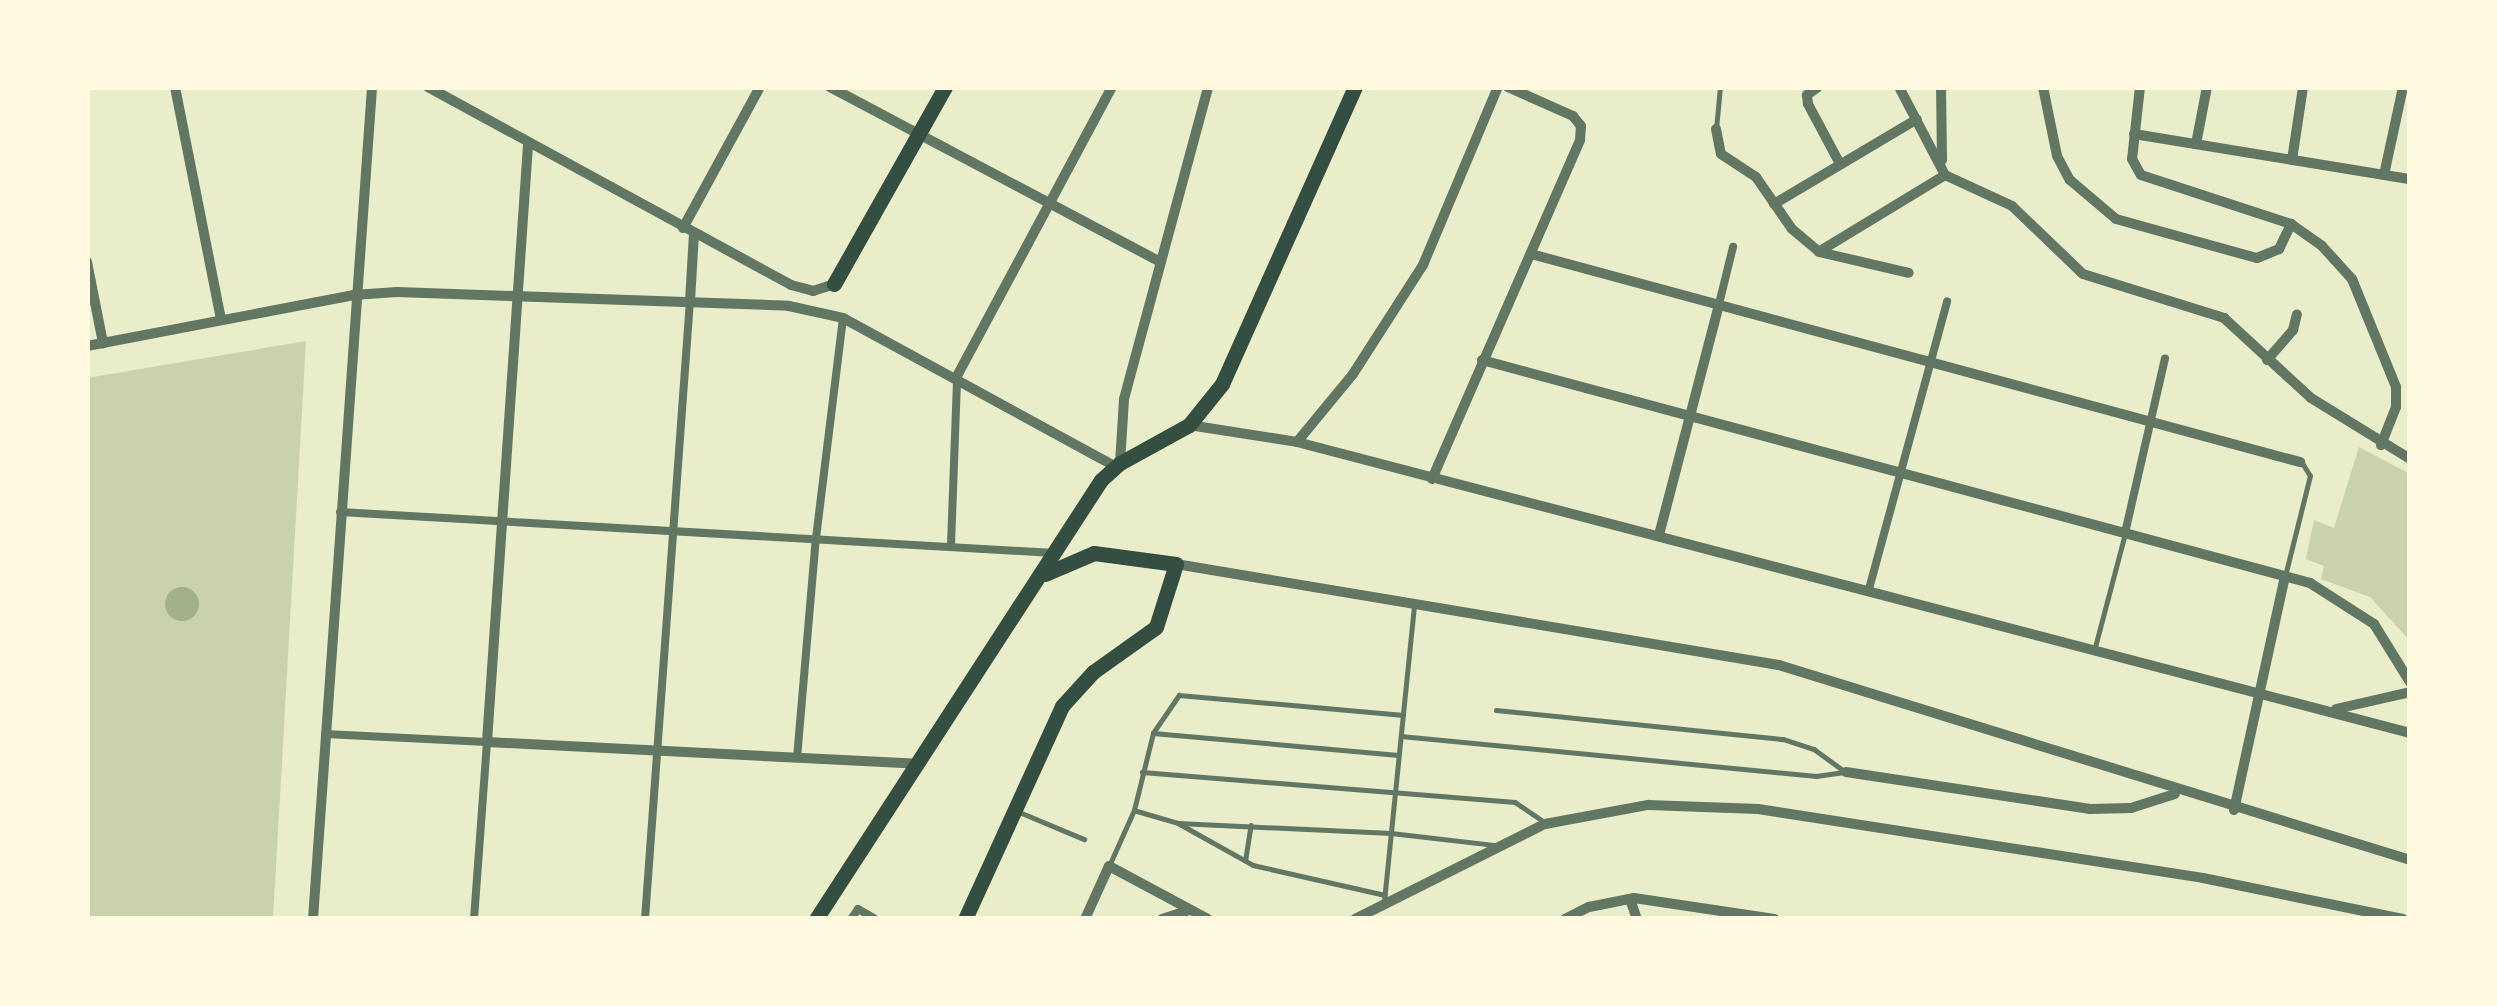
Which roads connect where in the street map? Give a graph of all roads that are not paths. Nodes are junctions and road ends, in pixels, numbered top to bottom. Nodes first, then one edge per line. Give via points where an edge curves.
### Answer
1 (175, 87) edge
2 (372, 87) edge
3 (428, 87) edge
4 (760, 87) edge
5 (830, 87) edge
6 (945, 87) edge
7 (1112, 87) edge
8 (1208, 87) edge
9 (1354, 87) edge
10 (1498, 87) edge
11 (1508, 87) edge
12 (1720, 87) edge
13 (1818, 87) edge
14 (1899, 87) edge
15 (1942, 87) edge
16 (2043, 87) edge
17 (2140, 87) edge
18 (2207, 87) edge
19 (2303, 87) edge
20 (2403, 87) edge
21 (1917, 119) junction
22 (1716, 130) joint
23 (918, 134) junction
24 (2134, 134) junction
25 (2196, 144) junction
26 (528, 145) junction
27 (2292, 160) junction
28 (1840, 164) junction
29 (1945, 175) junction
30 (2384, 175) junction
31 (2410, 179) edge
32 (1051, 203) junction
33 (1774, 203) junction
34 (2291, 224) junction
35 (689, 230) junction
36 (1733, 247) dead end
37 (1819, 252) junction
38 (1531, 254) junction
39 (87, 262) edge
40 (1160, 262) junction
41 (1909, 273) dead end
42 (834, 284) joint
43 (354, 295) junction
44 (519, 295) junction
45 (690, 301) junction
46 (1947, 301) dead end
47 (1719, 304) junction
48 (2297, 314) dead end
49 (843, 318) junction
50 (221, 320) junction
51 (103, 343) junction
52 (87, 346) edge
53 (2165, 359) dead end
54 (1482, 360) junction
55 (1931, 360) junction
56 (2267, 360) junction
57 (957, 376) junction
58 (1690, 416) junction
59 (2152, 421) junction
60 (1190, 425) junction
61 (1297, 442) junction
62 (2381, 445) junction
63 (2410, 459) edge
64 (2300, 462) joint
65 (1117, 464) junction
66 (1900, 472) junction
67 (1432, 479) junction
68 (340, 512) junction
69 (1080, 514) junction
70 (502, 520) junction
71 (673, 530) junction
72 (2125, 533) junction
73 (1659, 535) junction
74 (815, 538) junction
75 (951, 545) junction
76 (1056, 553) junction
77 (1094, 553) junction
78 (1176, 563) junction
79 (2285, 576) junction
80 (1038, 580) junction
81 (1869, 589) junction
82 (1415, 602) junction
83 (2095, 647) junction
84 (2410, 682) edge
85 (2261, 692) junction
86 (2410, 692) edge
87 (1496, 710) dead end
88 (2332, 710) junction
89 (1403, 715) junction
90 (2410, 733) edge
91 (325, 734) junction
92 (1153, 734) junction
93 (1401, 736) junction
94 (487, 742) junction
95 (658, 751) junction
96 (1399, 755) junction
97 (797, 758) junction
98 (922, 764) junction
99 (1142, 772) junction
100 (1846, 772) junction
101 (1395, 793) junction
102 (2179, 793) junction
103 (1012, 809) junction
104 (1134, 810) junction
105 (2234, 810) junction
106 (1178, 823) junction
107 (1545, 824) junction
108 (1251, 825) junction
109 (1391, 833) junction
110 (1084, 839) dead end
111 (1500, 847) junction
112 (2410, 860) edge
113 (1245, 862) junction
114 (1109, 866) junction
115 (1630, 899) junction
116 (1384, 900) junction
117 (1192, 911) junction
118 (314, 919) edge
119 (475, 919) edge
120 (645, 919) edge
121 (817, 919) edge
122 (850, 919) edge
123 (875, 919) edge
124 (964, 919) edge
125 (1084, 919) edge
126 (1162, 919) edge
127 (1208, 919) edge
128 (1354, 919) edge
129 (1565, 919) edge
130 (1637, 919) edge
131 (1774, 919) edge
132 (2403, 919) edge

1 - 50 street
2 - 43 street
3 - 26 street
4 - 35 street
5 - 23 street
6 - 23 main road
7 - 32 street
8 - 40 street
9 - 60 main road via 1238,352
10 - 61 street via 1423,265 1353,374
11 - 38 street via 1581,126
12 - 22 lane
13 - 28 street via 1808,104
14 - 21 street
15 - 29 street
16 - 34 street via 2070,180 2116,218 2257,258 2279,249
17 - 24 street
18 - 25 street
19 - 27 street
20 - 30 street
21 - 28 street
21 - 29 street
22 - 33 street via 1721,154 1756,177
23 - 32 street
23 - 42 main road
24 - 25 street
24 - 34 street via 2132,159 2141,175
25 - 27 street
26 - 35 street
26 - 44 street
27 - 30 street
28 - 33 street
29 - 37 street
29 - 56 street via 2012,206 2084,274 2212,310
30 - 31 street
32 - 40 street
32 - 57 street
33 - 37 street
34 - 62 street via 2351,279 2398,396
35 - 42 street via 803,289
35 - 45 street
36 - 47 street
37 - 41 street
38 - 47 street
38 - 54 street
39 - 51 street
40 - 65 street via 1124,399
43 - 44 street
43 - 50 street
43 - 68 street
44 - 45 street
44 - 70 street
45 - 49 street via 808,308
45 - 71 street
46 - 55 street
47 - 55 street
47 - 58 street
48 - 56 street
49 - 57 street
49 - 74 street
50 - 51 street
51 - 52 street
53 - 59 street
54 - 58 street
54 - 67 street
55 - 59 street
55 - 66 street
56 - 62 street
57 - 65 street
57 - 75 street
58 - 66 street
58 - 73 street
59 - 64 street
59 - 72 street
60 - 61 street
60 - 65 main road
61 - 67 street
62 - 63 street
64 - 79 lane via 2311,476
65 - 69 main road
66 - 72 street
66 - 81 street
67 - 73 street
68 - 70 street
68 - 91 street
69 - 76 main road
69 - 77 main road via 1080,538
70 - 71 street
70 - 94 street
71 - 74 street
71 - 95 street
72 - 79 street
72 - 83 lane
73 - 81 street
74 - 75 street
74 - 97 street
75 - 76 street
76 - 80 main road
77 - 78 main road
77 - 80 main road
78 - 82 street
78 - 103 main road via 1156,627 1062,706
79 - 84 street via 2355,607 2391,644
79 - 85 street
80 - 98 main road
81 - 83 street
82 - 89 lane
82 - 102 street via 1779,665
83 - 85 street
85 - 88 street
85 - 105 street
86 - 88 street
87 - 100 lane via 1783,739
88 - 90 street
89 - 92 lane via 1187,693 1173,699
89 - 93 lane
91 - 94 street
91 - 118 street
92 - 96 lane
92 - 99 lane
93 - 96 lane
93 - 100 lane via 1816,776
94 - 95 street
94 - 119 street
95 - 97 street
95 - 120 street
96 - 101 lane
97 - 98 street
98 - 121 main road
99 - 101 lane
99 - 104 lane
100 - 102 street via 2090,809 2131,808
101 - 107 lane via 1515,802
101 - 109 lane
102 - 105 street
103 - 110 lane
103 - 124 main road
104 - 106 lane
104 - 114 lane
105 - 112 street
106 - 108 lane
106 - 113 lane
107 - 111 street
107 - 132 street via 1648,805 1758,809 2203,878
108 - 109 lane
108 - 113 lane
109 - 111 lane
109 - 116 lane
111 - 116 street
113 - 116 lane
114 - 117 street
114 - 125 street
115 - 129 street
115 - 130 street
115 - 131 street
116 - 128 street
117 - 126 street
117 - 127 street
122 - 123 street via 858,909

